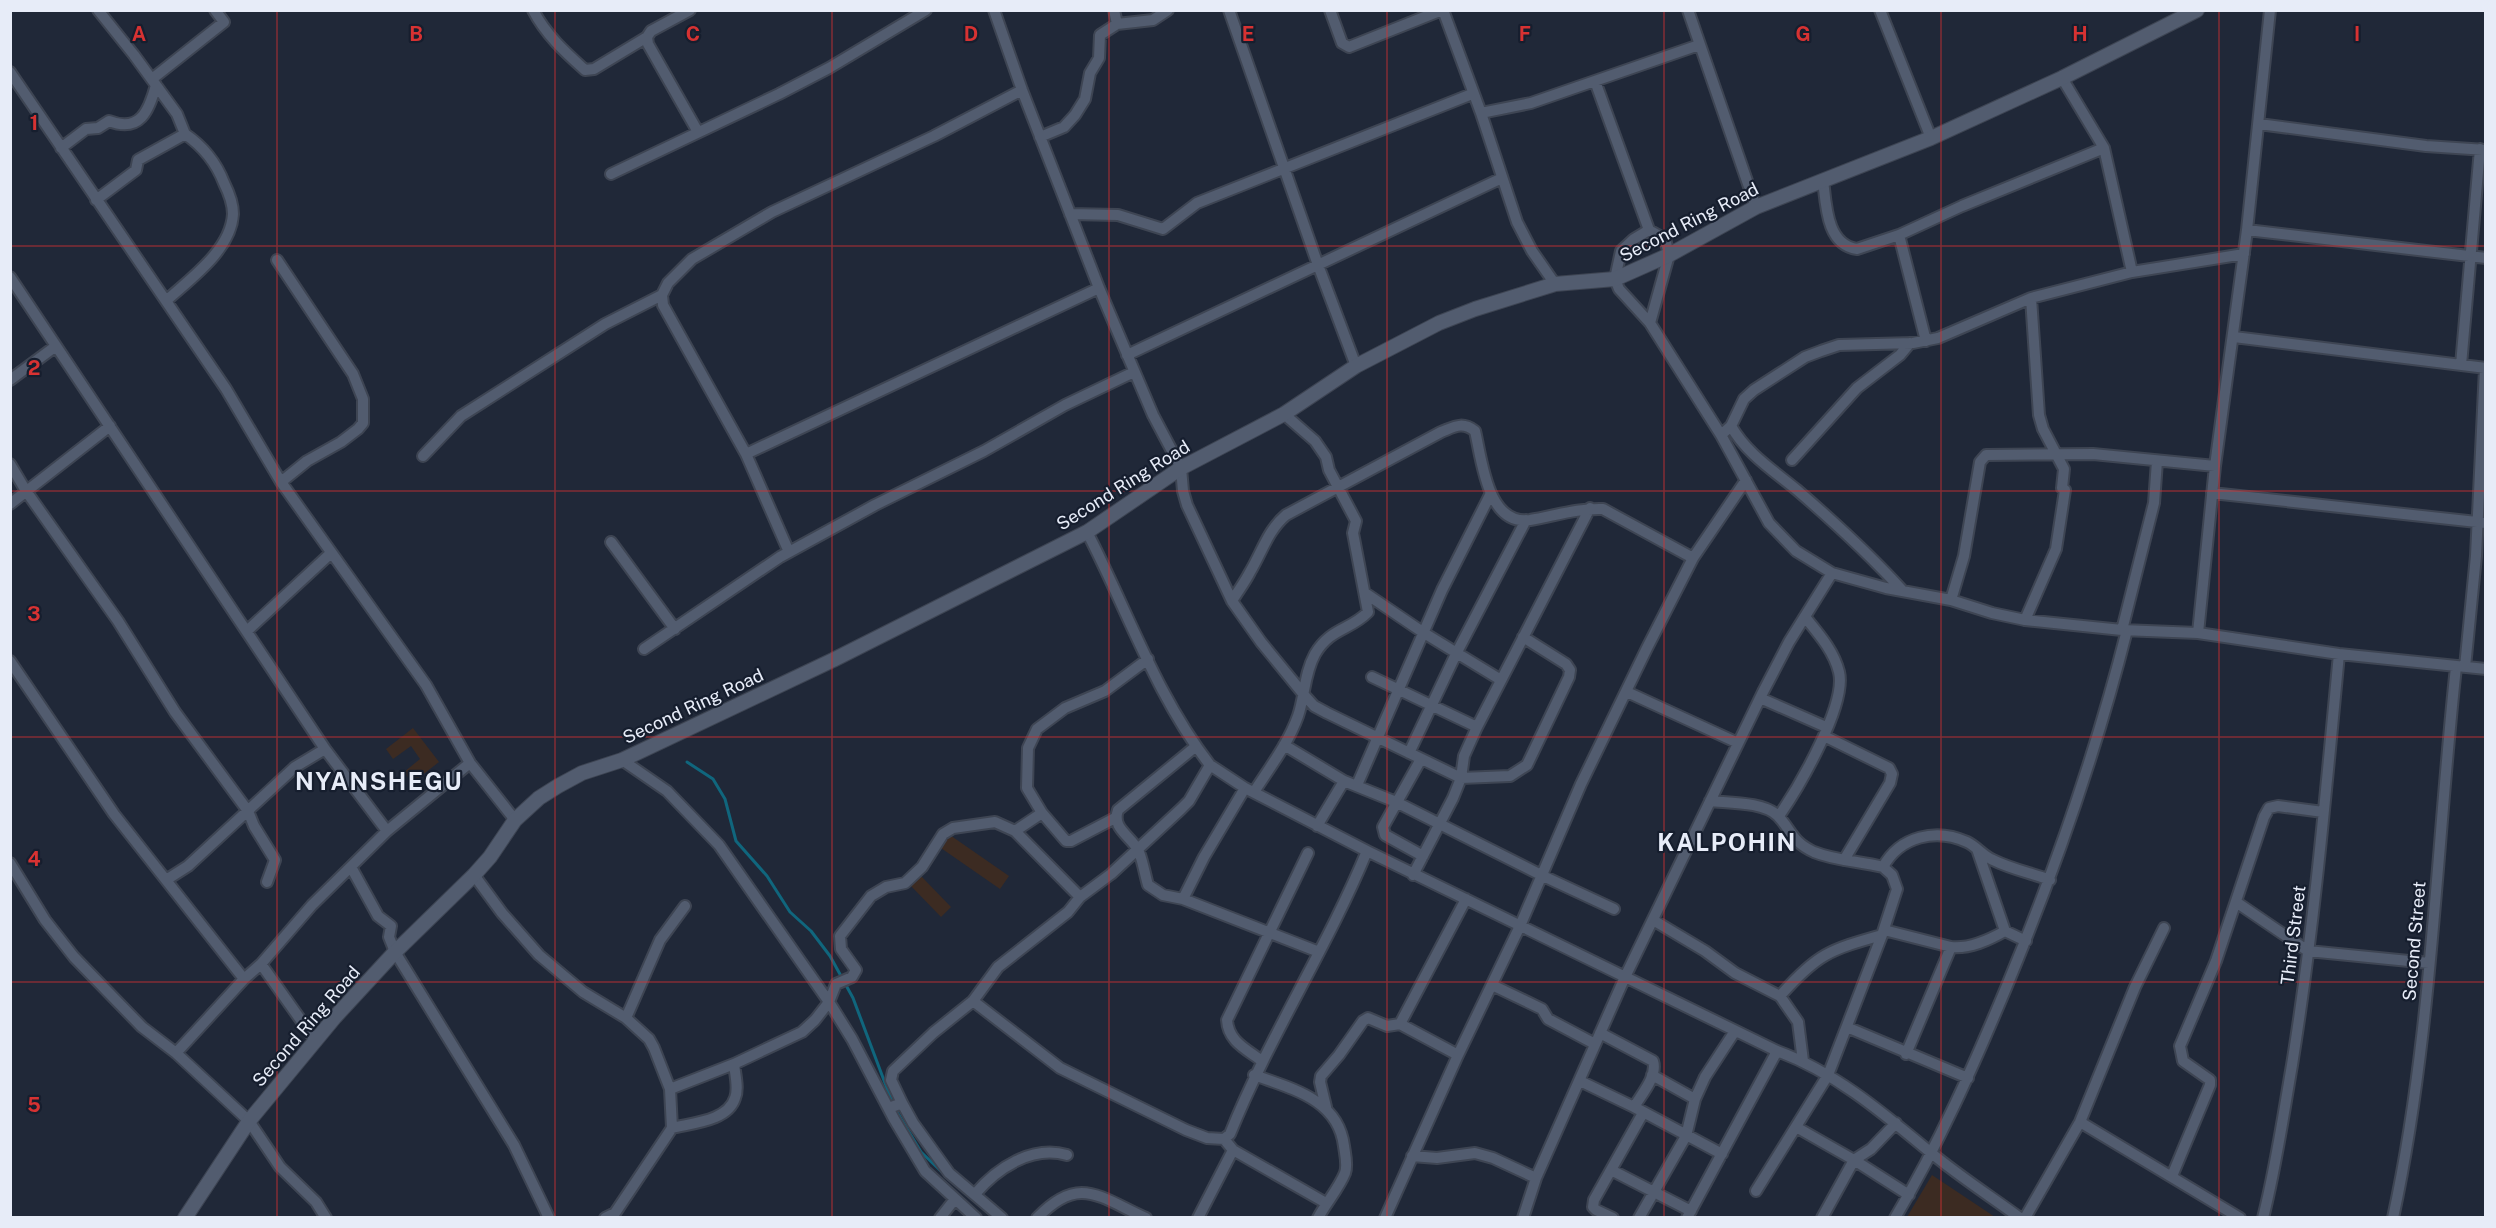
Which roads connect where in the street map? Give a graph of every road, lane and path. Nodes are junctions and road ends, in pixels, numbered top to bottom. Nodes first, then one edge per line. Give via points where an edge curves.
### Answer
1 (98, 10) edge
2 (215, 10) edge
3 (533, 10) edge
4 (690, 10) edge
5 (926, 10) edge
6 (994, 10) edge
7 (1114, 10) edge
8 (1168, 10) edge
9 (1229, 10) edge
10 (1330, 10) edge
11 (1442, 10) edge
12 (1688, 10) edge
13 (1880, 10) edge
14 (2197, 10) edge
15 (2270, 10) edge
16 (1117, 24) junction
17 (647, 37) junction
18 (1699, 45) junction
19 (10, 72) edge
20 (2062, 78) junction
21 (1595, 81) junction
22 (154, 82) junction
23 (1022, 90) junction
24 (1472, 94) junction
25 (1481, 113) junction
26 (2259, 124) junction
27 (698, 132) junction
28 (185, 134) junction
29 (1040, 137) junction
30 (1931, 138) junction
31 (61, 147) junction
32 (2104, 148) junction
33 (2483, 150) edge
34 (1283, 168) junction
35 (611, 174) dead end
36 (1502, 178) junction
37 (1823, 180) junction
38 (96, 200) junction
39 (1756, 207) junction
40 (1070, 213) junction
41 (1649, 230) junction
42 (2247, 230) junction
43 (1899, 235) junction
44 (2244, 254) junction
45 (1670, 255) junction
46 (2469, 256) junction
47 (2486, 258) edge
48 (277, 260) dead end
49 (1318, 265) junction
50 (2132, 272) junction
51 (10, 277) edge
52 (1615, 279) junction
53 (1556, 284) junction
54 (1099, 288) junction
55 (662, 295) junction
56 (2031, 298) junction
57 (167, 300) junction
58 (1650, 323) junction
59 (2234, 337) junction
60 (1926, 341) junction
61 (1910, 343) junction
62 (56, 346) junction
63 (1127, 356) junction
64 (2461, 365) junction
65 (1356, 366) junction
66 (2485, 368) edge
67 (1134, 372) junction
68 (10, 380) edge
69 (1284, 414) junction
70 (110, 426) junction
71 (1731, 426) junction
72 (1721, 435) junction
73 (2054, 453) junction
74 (746, 454) junction
75 (423, 456) dead end
76 (1792, 460) dead end
77 (2157, 461) junction
78 (10, 464) edge
79 (2215, 466) junction
80 (1181, 468) junction
81 (1746, 480) junction
82 (281, 482) junction
83 (1339, 486) junction
84 (26, 491) junction
85 (2212, 493) junction
86 (1490, 495) junction
87 (10, 504) edge
88 (1590, 508) junction
89 (1526, 520) junction
90 (2481, 522) edge
91 (1087, 532) junction
92 (611, 542) dead end
93 (789, 552) junction
94 (330, 554) junction
95 (1693, 558) junction
96 (1832, 573) junction
97 (1902, 590) junction
98 (1365, 593) junction
99 (1951, 600) junction
100 (1232, 601) junction
101 (1805, 617) junction
102 (2025, 620) junction
103 (675, 629) junction
104 (248, 630) junction
105 (2124, 630) junction
106 (1424, 633) junction
107 (2198, 633) junction
108 (1523, 637) junction
109 (644, 649) dead end
110 (1456, 654) junction
111 (2339, 654) junction
112 (1148, 659) junction
113 (10, 661) edge
114 (2461, 667) junction
115 (2486, 669) edge
116 (1372, 677) dead end
117 (1501, 680) junction
118 (1398, 690) junction
119 (1627, 692) junction
120 (1305, 696) junction
121 (1760, 698) junction
122 (1431, 705) junction
123 (1477, 727) junction
124 (1825, 732) junction
125 (1378, 738) junction
126 (1738, 743) junction
127 (1284, 745) junction
128 (1195, 747) junction
129 (325, 749) junction
130 (1409, 753) junction
131 (1421, 759) junction
132 (622, 760) junction
133 (470, 763) junction
134 (1210, 765) junction
135 (1461, 778) junction
136 (1344, 781) junction
137 (1357, 785) junction
138 (1249, 790) junction
139 (1710, 801) junction
140 (1396, 802) junction
141 (248, 811) junction
142 (2323, 812) junction
143 (1042, 813) junction
144 (1777, 814) junction
145 (1115, 818) junction
146 (515, 820) junction
147 (1440, 824) junction
148 (1317, 826) junction
149 (387, 831) junction
150 (1015, 831) junction
151 (1977, 848) junction
152 (1138, 850) junction
153 (1367, 851) junction
154 (1308, 853) dead end
155 (1423, 856) junction
156 (1844, 860) junction
157 (10, 862) edge
158 (351, 867) junction
159 (1883, 867) junction
160 (474, 875) junction
161 (1413, 875) junction
162 (1543, 876) junction
163 (166, 880) junction
164 (2050, 880) junction
165 (267, 882) dead end
166 (1080, 897) junction
167 (1183, 898) junction
168 (1466, 898) junction
169 (2236, 902) junction
170 (685, 906) dead end
171 (1614, 909) dead end
172 (1653, 920) junction
173 (1520, 926) junction
174 (2164, 927) dead end
175 (2006, 931) junction
176 (1271, 932) junction
177 (1883, 932) junction
178 (2026, 941) junction
179 (1951, 947) junction
180 (1319, 951) junction
181 (2308, 951) junction
182 (395, 952) junction
183 (2429, 963) junction
184 (261, 964) junction
185 (1625, 977) junction
186 (244, 979) junction
187 (1492, 985) junction
188 (1780, 996) junction
189 (973, 1001) junction
190 (829, 1002) junction
191 (626, 1018) junction
192 (1400, 1024) junction
193 (1849, 1028) junction
194 (1735, 1031) junction
195 (1600, 1033) junction
196 (315, 1041) junction
197 (1595, 1044) junction
198 (1777, 1051) junction
199 (176, 1053) junction
200 (1906, 1054) junction
201 (1458, 1055) junction
202 (1262, 1061) junction
203 (1803, 1061) junction
204 (734, 1064) junction
205 (1254, 1075) junction
206 (1652, 1075) junction
207 (1828, 1075) junction
208 (1968, 1078) junction
209 (1580, 1081) junction
210 (670, 1089) junction
211 (1695, 1099) junction
212 (895, 1106) junction
213 (1326, 1107) junction
214 (1638, 1110) junction
215 (249, 1121) junction
216 (2080, 1122) junction
217 (1896, 1123) junction
218 (1796, 1127) junction
219 (672, 1128) junction
220 (1686, 1136) junction
221 (1224, 1139) junction
222 (1233, 1150) junction
223 (1931, 1153) junction
224 (1722, 1154) junction
225 (1067, 1155) dead end
226 (1412, 1156) junction
227 (1854, 1160) junction
228 (1611, 1170) junction
229 (2172, 1176) junction
230 (1536, 1178) junction
231 (1654, 1191) junction
232 (1756, 1191) dead end
233 (975, 1194) junction
234 (1909, 1195) junction
235 (955, 1199) junction
236 (1326, 1203) junction
237 (1689, 1214) edge
238 (185, 1218) edge
239 (326, 1218) edge
240 (549, 1218) edge
241 (605, 1218) edge
242 (940, 1218) edge
243 (976, 1218) edge
244 (1002, 1218) edge
245 (1037, 1218) edge
246 (1146, 1218) edge
247 (1198, 1218) edge
248 (1318, 1218) edge
249 (1385, 1218) edge
250 (1523, 1218) edge
251 (1613, 1218) edge
252 (1639, 1218) edge
253 (1822, 1218) edge
254 (1895, 1218) edge
255 (2020, 1218) edge
256 (2025, 1218) edge
257 (2240, 1218) edge
258 (2262, 1218) edge
259 (2393, 1218) edge

1 - 22 street
2 - 22 street via 224,22
3 - 17 street via 557,44 585,70 594,69
4 - 17 street
5 - 27 street via 829,68
6 - 23 street
7 - 16 street
8 - 16 street via 1153,20
9 - 34 street
10 - 11 street via 1342,43 1349,47
11 - 24 street
12 - 18 street
13 - 30 street
14 - 20 street, Second Ring Road
15 - 26 street
16 - 29 street via 1100,35 1100,58 1090,73 1085,99 1075,115 1064,127
17 - 27 street
18 - 21 street
18 - 39 street
19 - 31 street
20 - 30 street, Second Ring Road
20 - 32 street
21 - 25 street via 1531,103
21 - 41 street
22 - 28 street via 177,114
22 - 31 street via 150,105 131,125 109,121 86,129
23 - 29 street
23 - 55 street via 772,212 692,260 668,283
24 - 25 street
24 - 34 street
25 - 36 street
26 - 33 street
26 - 42 street
27 - 35 street
28 - 38 street via 138,160 136,170
28 - 57 street via 198,142 214,162 233,212 222,244
29 - 40 street
30 - 37 street, Second Ring Road
31 - 38 street
32 - 43 street
32 - 50 street
33 - 46 street
34 - 40 street via 1197,203 1163,229 1118,215
34 - 49 street
36 - 49 street
36 - 53 street via 1517,222
37 - 39 street, Second Ring Road
37 - 43 street via 1828,217 1841,242 1857,249
38 - 57 street
39 - 45 street, Second Ring Road
40 - 54 street
41 - 45 street via 1665,239
41 - 52 street via 1621,251
42 - 44 street
42 - 46 street
43 - 60 street
44 - 50 street
44 - 59 street
45 - 52 street, Second Ring Road
45 - 58 street
46 - 47 street
46 - 64 street
48 - 82 street via 353,374 363,399 363,423 358,429 306,461
49 - 63 street
49 - 65 street
50 - 56 street
51 - 62 street
52 - 53 street, Second Ring Road
52 - 58 street via 1624,297
53 - 65 street, Second Ring Road via 1439,323
54 - 63 street
54 - 74 street
55 - 74 street via 663,305
55 - 75 street via 605,324 460,416
56 - 60 street
56 - 73 street via 2039,416
57 - 82 street
58 - 72 street
59 - 64 street
59 - 79 street
60 - 61 street
61 - 71 street via 1839,345 1805,357 1754,390 1740,405
61 - 76 street via 1857,388
62 - 68 street
62 - 70 street
63 - 67 street
64 - 66 street
65 - 69 street, Second Ring Road
66 - 90 street, Second Street
67 - 80 street
67 - 93 street
69 - 80 street, Second Ring Road
69 - 83 street via 1315,441
70 - 84 street
70 - 104 street
71 - 72 street
71 - 97 street via 1761,461
72 - 81 street
73 - 77 street
73 - 99 street via 1982,457 1964,556
73 - 102 street via 2064,469 2065,490 2056,549
74 - 93 street
77 - 79 street
77 - 105 street via 2154,503
78 - 84 street
79 - 85 street
80 - 91 street, Second Ring Road
80 - 100 street via 1187,505
81 - 95 street
81 - 96 street via 1769,523 1796,551
82 - 94 street
83 - 86 street via 1461,424 1475,431
83 - 98 street via 1356,522 1353,533
83 - 100 street via 1278,522
84 - 87 street
84 - 141 street via 118,621 180,719
85 - 90 street
85 - 107 street
86 - 89 street via 1509,517
86 - 106 street
88 - 89 street
88 - 95 street via 1603,509
88 - 108 street
89 - 110 street
90 - 114 street, Second Street
91 - 112 street
91 - 132 street, Second Ring Road via 833,660
92 - 103 street
93 - 103 street
94 - 104 street
94 - 133 street via 426,685
95 - 119 street
96 - 97 street
96 - 101 street
97 - 99 street
98 - 106 street
98 - 120 street via 1368,612 1334,632 1316,653 1307,673
99 - 102 street
100 - 120 street
101 - 121 street
101 - 124 street via 1823,638 1839,672 1840,693
102 - 105 street
103 - 109 street
104 - 129 street
105 - 107 street
105 - 164 street via 2094,752
106 - 110 street
106 - 118 street
107 - 111 street
108 - 117 street
108 - 135 street via 1566,664 1569,677 1527,765 1510,776
110 - 117 street
110 - 122 street
111 - 114 street
111 - 142 street, Third Street
112 - 128 street
112 - 143 street via 1105,691 1065,708 1037,729 1028,748 1027,788
113 - 163 street via 114,814
114 - 115 street
114 - 183 street, Second Street
116 - 118 street
117 - 123 street
118 - 122 street
118 - 125 street
119 - 126 street
119 - 162 street via 1581,784
120 - 125 street via 1314,706
120 - 127 street
121 - 124 street
121 - 126 street
122 - 123 street
122 - 130 street
123 - 135 street via 1464,756
124 - 144 street via 1797,787
124 - 156 street via 1889,768 1892,774
125 - 130 street
125 - 137 street
126 - 139 street
127 - 136 street
127 - 138 street
128 - 134 street
128 - 145 street via 1118,810
129 - 141 street via 295,767
129 - 149 street
130 - 131 street
131 - 135 street
131 - 140 street
132 - 146 street, Second Ring Road via 582,773 558,786
132 - 190 street via 667,791 719,845
133 - 146 street
133 - 149 street
134 - 138 street
134 - 152 street via 1189,801
135 - 147 street
136 - 137 street
136 - 148 street
137 - 140 street
138 - 148 street
138 - 167 street via 1204,857
139 - 144 street via 1754,805
139 - 172 street
140 - 147 street
140 - 155 street via 1383,827 1385,835
141 - 163 street via 188,866
141 - 165 street via 275,860
142 - 169 street via 2270,808
142 - 181 street, Third Street
143 - 145 street via 1071,842
143 - 150 street
144 - 156 street via 1802,845
145 - 152 street
146 - 160 street, Second Ring Road
147 - 155 street
147 - 162 street
148 - 153 street
149 - 158 street
150 - 166 street
150 - 190 street via 995,822 953,828 943,834 922,867 904,883 871,896 840,936 841,949 856,970 852,977 836,984
151 - 159 street via 1932,834 1912,839 1888,857
151 - 164 street via 1992,860
151 - 175 street
152 - 166 street
152 - 167 street via 1148,885 1163,895
153 - 161 street
153 - 180 street
154 - 176 street
155 - 161 street
156 - 159 street
157 - 199 street via 45,920 74,957 142,1027
158 - 182 street via 378,916 391,926 389,937
158 - 184 street via 312,904
159 - 177 street via 1892,875 1898,890
160 - 182 street, Second Ring Road
160 - 191 street via 502,913 548,963 583,992
161 - 168 street
162 - 171 street
162 - 173 street
163 - 186 street
164 - 178 street
166 - 189 street via 1068,912 998,967
167 - 176 street
168 - 173 street
168 - 192 street
169 - 181 street
169 - 229 street via 2180,1046 2183,1061 2210,1080 2210,1085
170 - 191 street via 660,940
172 - 185 street
172 - 188 street via 1735,973
173 - 185 street
173 - 187 street
174 - 216 street
175 - 178 street
175 - 179 street via 1974,945
176 - 180 street
176 - 202 street via 1227,1020 1233,1039
177 - 179 street
177 - 188 street via 1829,952 1804,969
177 - 193 street
178 - 208 street
179 - 200 street
180 - 202 street
181 - 183 street
181 - 258 street, Third Street via 2283,1123
182 - 196 street, Second Ring Road
182 - 240 street via 514,1145
183 - 259 street, Second Street via 2416,1084
184 - 186 street
184 - 196 street
185 - 194 street
185 - 195 street
186 - 199 street
187 - 197 street via 1542,1009 1548,1018
187 - 201 street
188 - 203 street via 1798,1022
189 - 212 street via 893,1071
189 - 221 street via 1060,1068 1186,1130
190 - 204 street via 802,1032
190 - 212 street
191 - 210 street via 649,1039
192 - 201 street
192 - 213 street via 1387,1026 1368,1018 1363,1021 1321,1076
193 - 200 street
193 - 207 street
194 - 198 street
194 - 211 street
195 - 197 street
195 - 206 street via 1653,1061
196 - 215 street, Second Ring Road
197 - 209 street
198 - 203 street
198 - 224 street
199 - 215 street
200 - 208 street
201 - 226 street
202 - 205 street
203 - 207 street
204 - 210 street
204 - 219 street via 736,1096 730,1108 718,1116
205 - 213 street
205 - 221 street via 1230,1134
206 - 211 street
206 - 214 street
207 - 217 street
207 - 218 street
208 - 223 street
209 - 214 street
209 - 230 street
210 - 219 street
211 - 220 street
212 - 233 street via 913,1123 949,1173
212 - 235 street via 925,1171
213 - 236 street via 1336,1119 1346,1157 1345,1173
214 - 220 street
214 - 228 street
215 - 238 street, Second Ring Road
215 - 239 street via 280,1167 316,1202
216 - 229 street
216 - 256 street
217 - 223 street
217 - 227 street
218 - 227 street
218 - 232 street
219 - 241 street via 615,1213
220 - 224 street
220 - 231 street
221 - 222 street
222 - 236 street
222 - 247 street
223 - 234 street
223 - 255 street
224 - 237 street
225 - 233 street via 1053,1151 1008,1165
226 - 230 street via 1437,1158 1474,1153
226 - 249 street
227 - 234 street
227 - 253 street
228 - 231 street
228 - 251 street via 1593,1207
229 - 257 street
230 - 250 street
231 - 237 street
231 - 252 street
233 - 244 street
234 - 254 street
235 - 242 street
235 - 243 street
236 - 248 street
245 - 246 street via 1070,1192 1089,1192

